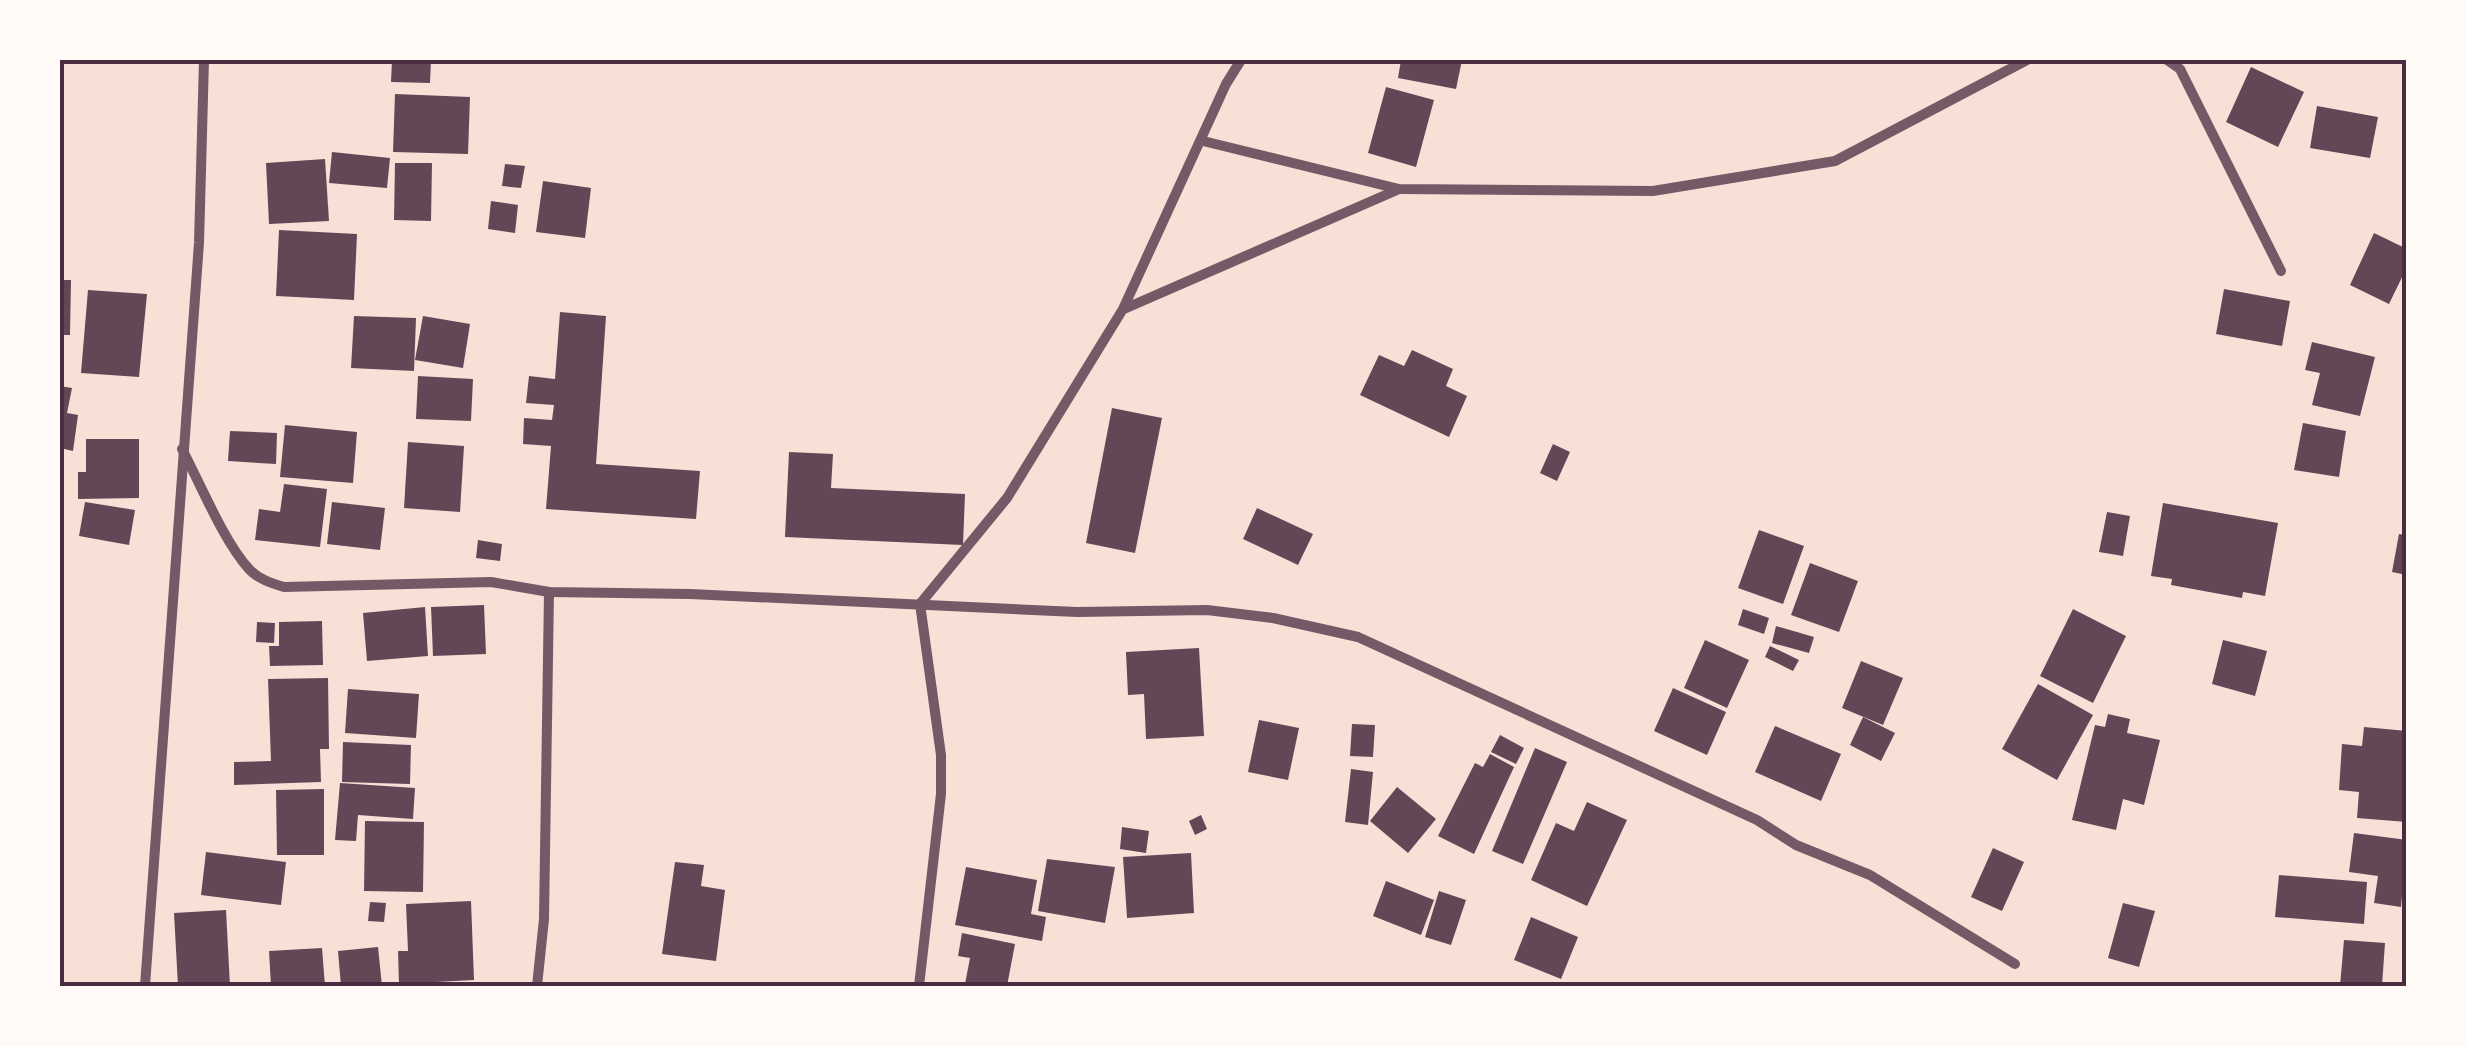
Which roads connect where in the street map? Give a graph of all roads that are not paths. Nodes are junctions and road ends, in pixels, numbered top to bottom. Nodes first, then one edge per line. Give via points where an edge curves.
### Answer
1 (204, 60) edge
2 (1241, 60) edge
3 (2027, 60) edge
4 (2167, 60) edge
5 (1203, 141) junction
6 (1399, 190) junction
7 (2281, 271) dead end
8 (1123, 310) junction
9 (182, 449) junction
10 (549, 592) junction
11 (920, 604) junction
12 (2015, 964) dead end
13 (144, 986) edge
14 (537, 986) edge
15 (918, 986) edge

1 - 9 street via 199,243
2 - 5 street
3 - 6 street via 1835,160 1653,191
4 - 7 street via 2180,69
5 - 6 street
5 - 8 street
6 - 8 street
8 - 11 street via 1006,498
9 - 10 street via 238,554 264,580 284,587 491,582
9 - 13 street
10 - 11 street
10 - 14 street
11 - 12 street via 1207,610 1358,638 1870,875
11 - 15 street via 942,794

